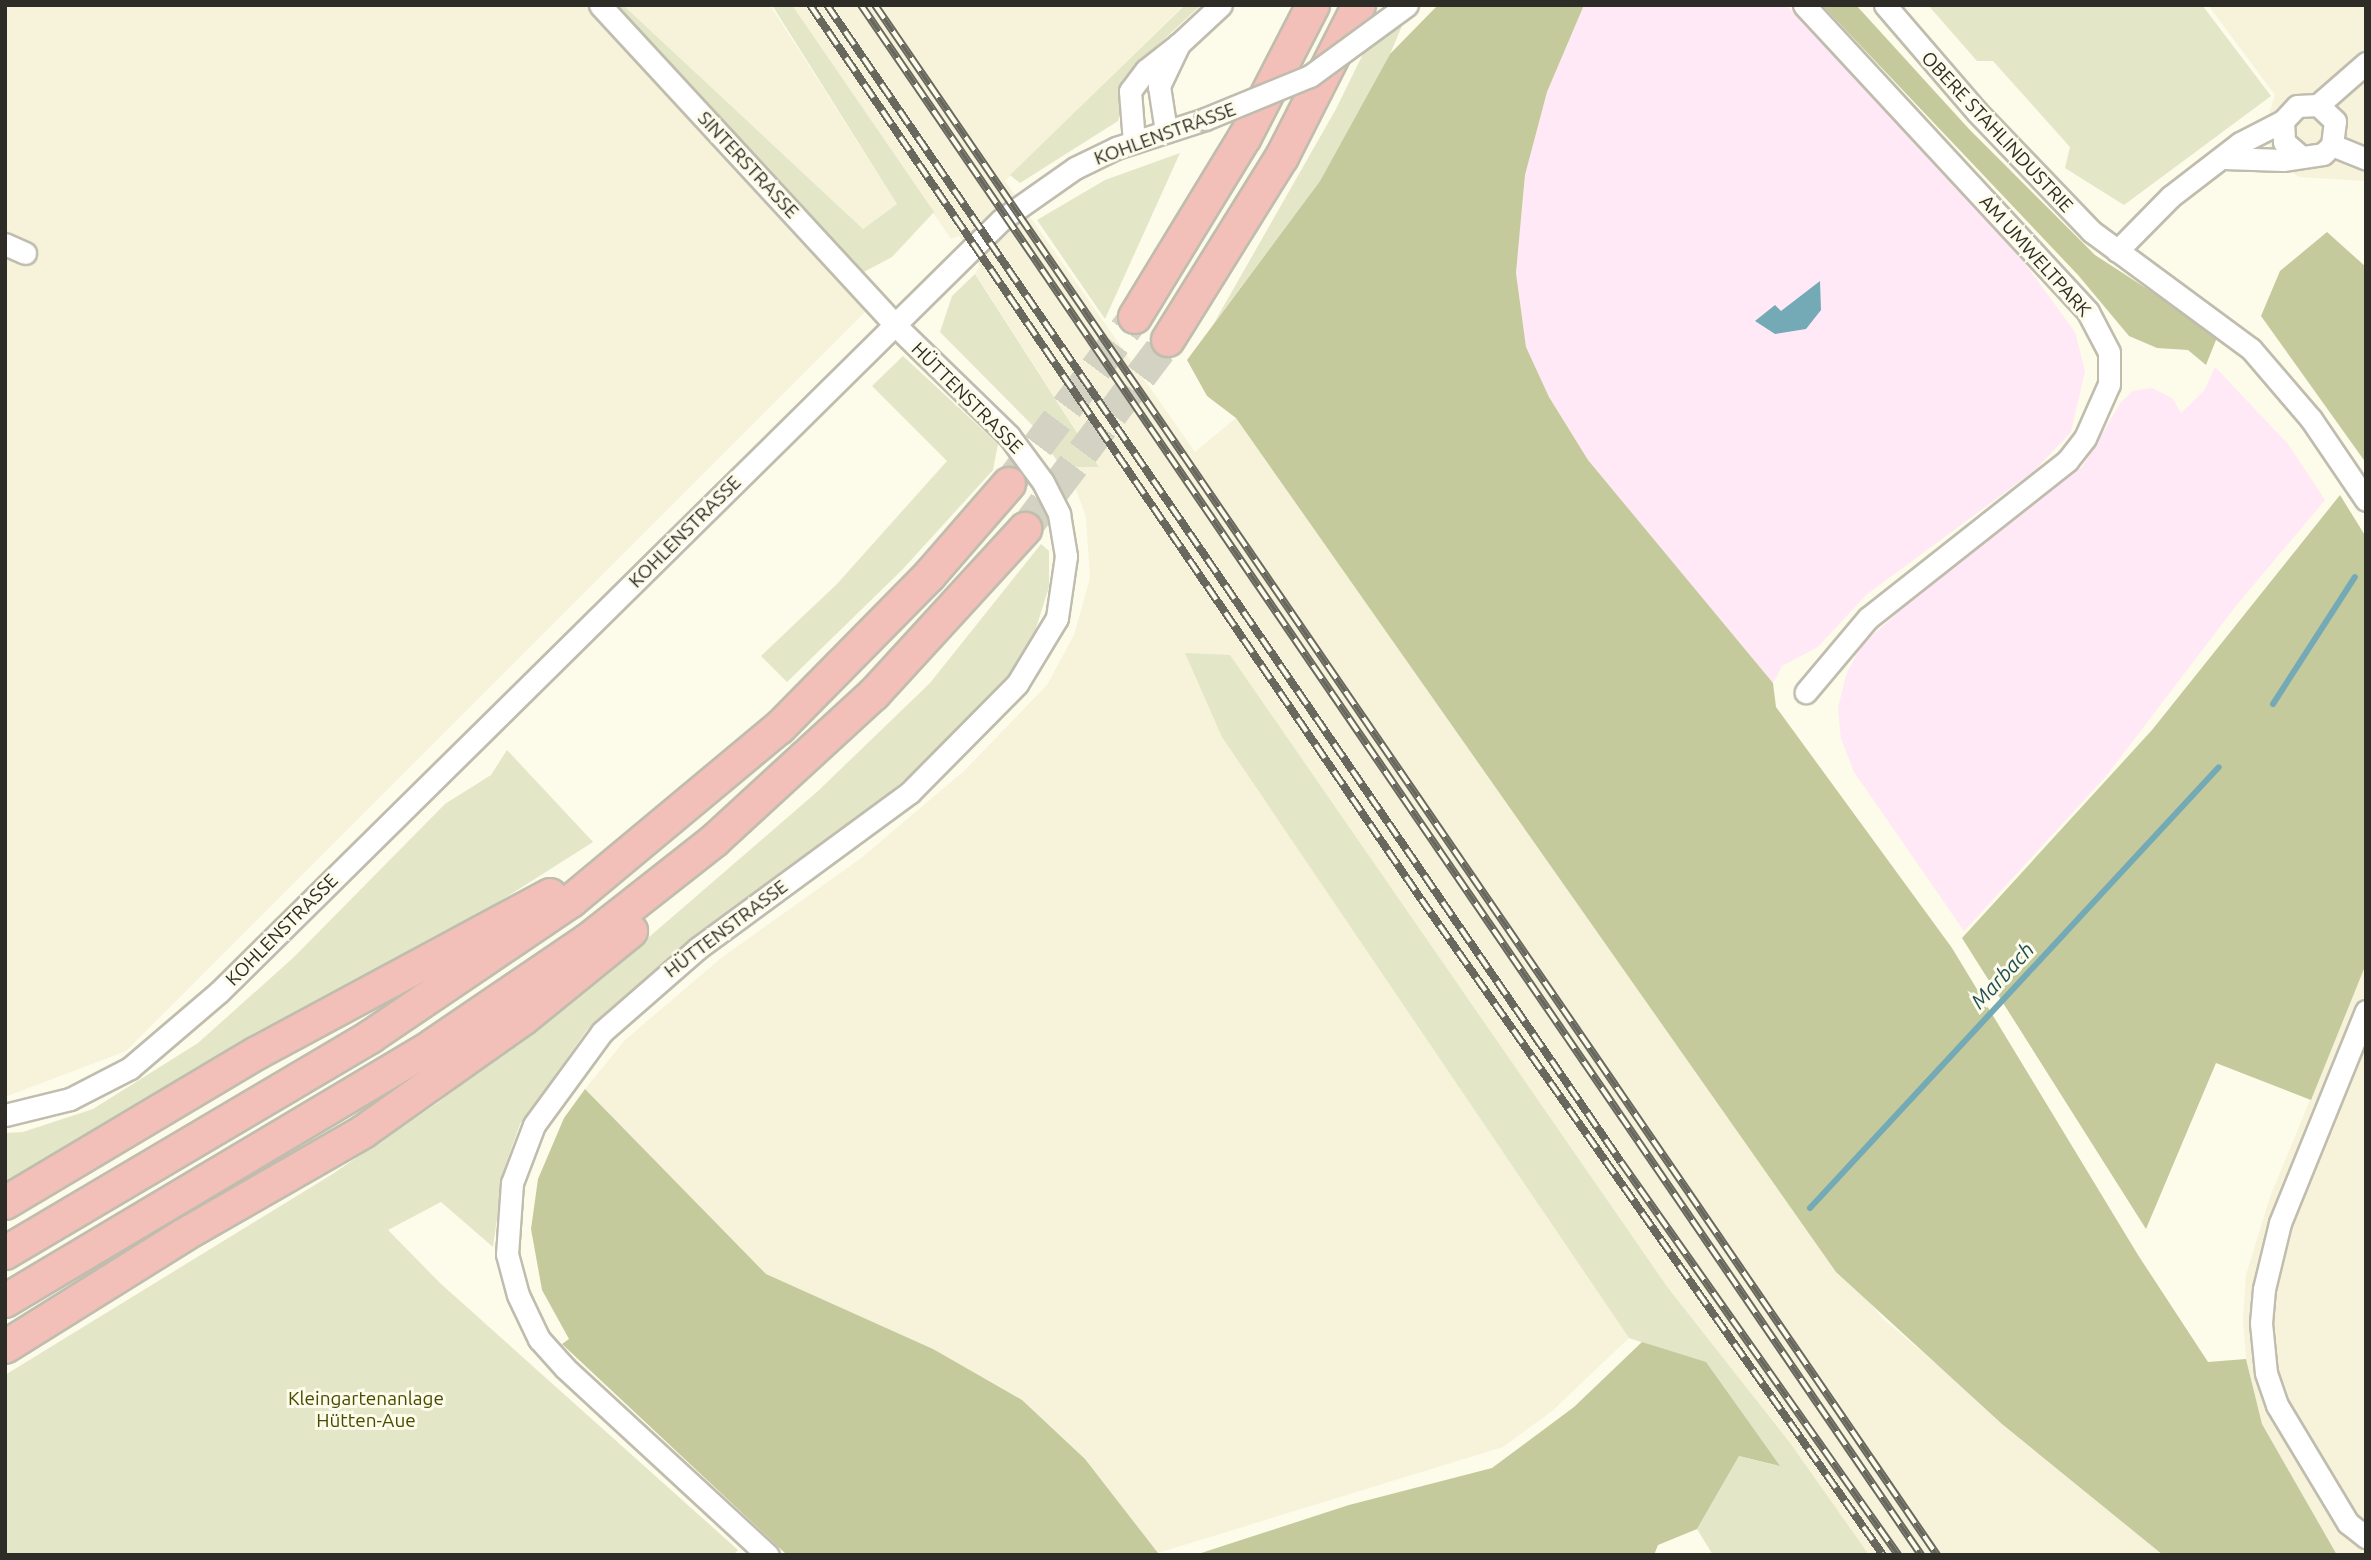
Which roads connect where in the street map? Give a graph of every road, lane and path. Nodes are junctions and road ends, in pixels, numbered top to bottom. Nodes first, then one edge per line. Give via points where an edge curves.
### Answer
1 (600, 5) edge
2 (1221, 5) edge
3 (1313, 5) edge
4 (1359, 5) edge
5 (1406, 5) edge
6 (1804, 5) edge
7 (1885, 5) edge
8 (1179, 44) junction
9 (2366, 63) edge
10 (2318, 105) junction
11 (2283, 121) junction
12 (1166, 131) junction
13 (1134, 142) junction
14 (2332, 145) junction
15 (2300, 156) junction
16 (2224, 158) junction
17 (2366, 159) edge
18 (5, 244) edge
19 (2117, 251) junction
20 (25, 253) dead end
21 (1135, 317) tunnel mouth
22 (895, 325) junction
23 (1168, 340) tunnel mouth
24 (1009, 484) tunnel mouth
25 (2366, 500) edge
26 (1025, 529) tunnel mouth
27 (1806, 692) dead end
28 (715, 840) junction
29 (635, 851) junction
30 (2366, 1011) edge
31 (5, 1115) edge
32 (5, 1203) edge
33 (5, 1253) edge
34 (5, 1301) edge
35 (5, 1348) edge
36 (2366, 1537) edge
37 (768, 1555) edge

1 - 22 street, SINTERSTRASSE
2 - 8 street
3 - 21 highway via 1245,137
4 - 23 highway via 1282,157
5 - 12 street, KOHLENSTRASSE, bridge via 1310,76
6 - 27 street, AM UMWELTPARK via 2088,312 2109,352 2109,384 2085,438 2067,461 1877,611
7 - 19 street, OBERE STAHLINDUSTRIE via 2057,199
8 - 12 street via 1158,86
8 - 13 street via 1146,69 1130,91
9 - 10 street
10 - 11 street via 2297,106
10 - 14 street via 2335,121
11 - 15 street via 2284,142
11 - 16 street via 2240,143
12 - 13 street, KOHLENSTRASSE
13 - 22 street, KOHLENSTRASSE via 1075,168 1001,220
14 - 15 street via 2312,158
14 - 17 street
15 - 16 street
16 - 19 street via 2146,217
18 - 20 street
19 - 25 street, OBERE STAHLINDUSTRIE via 2251,349 2311,419
22 - 31 street, KOHLENSTRASSE via 170,1037 93,1089
22 - 37 street, HÜTTENSTRASSE via 1009,436 1043,482 1059,513 1066,556 1057,618 1017,684 909,793 697,949 602,1032 534,1125 513,1183 506,1235 518,1295 548,1350
24 - 29 highway via 847,662 719,782
26 - 28 highway via 874,694
28 - 34 highway via 588,940 432,1046
28 - 35 highway via 617,945 415,1097
29 - 32 highway via 257,1053
29 - 33 highway via 425,1002
30 - 36 street via 2280,1223 2261,1323 2266,1373 2277,1405 2348,1523

